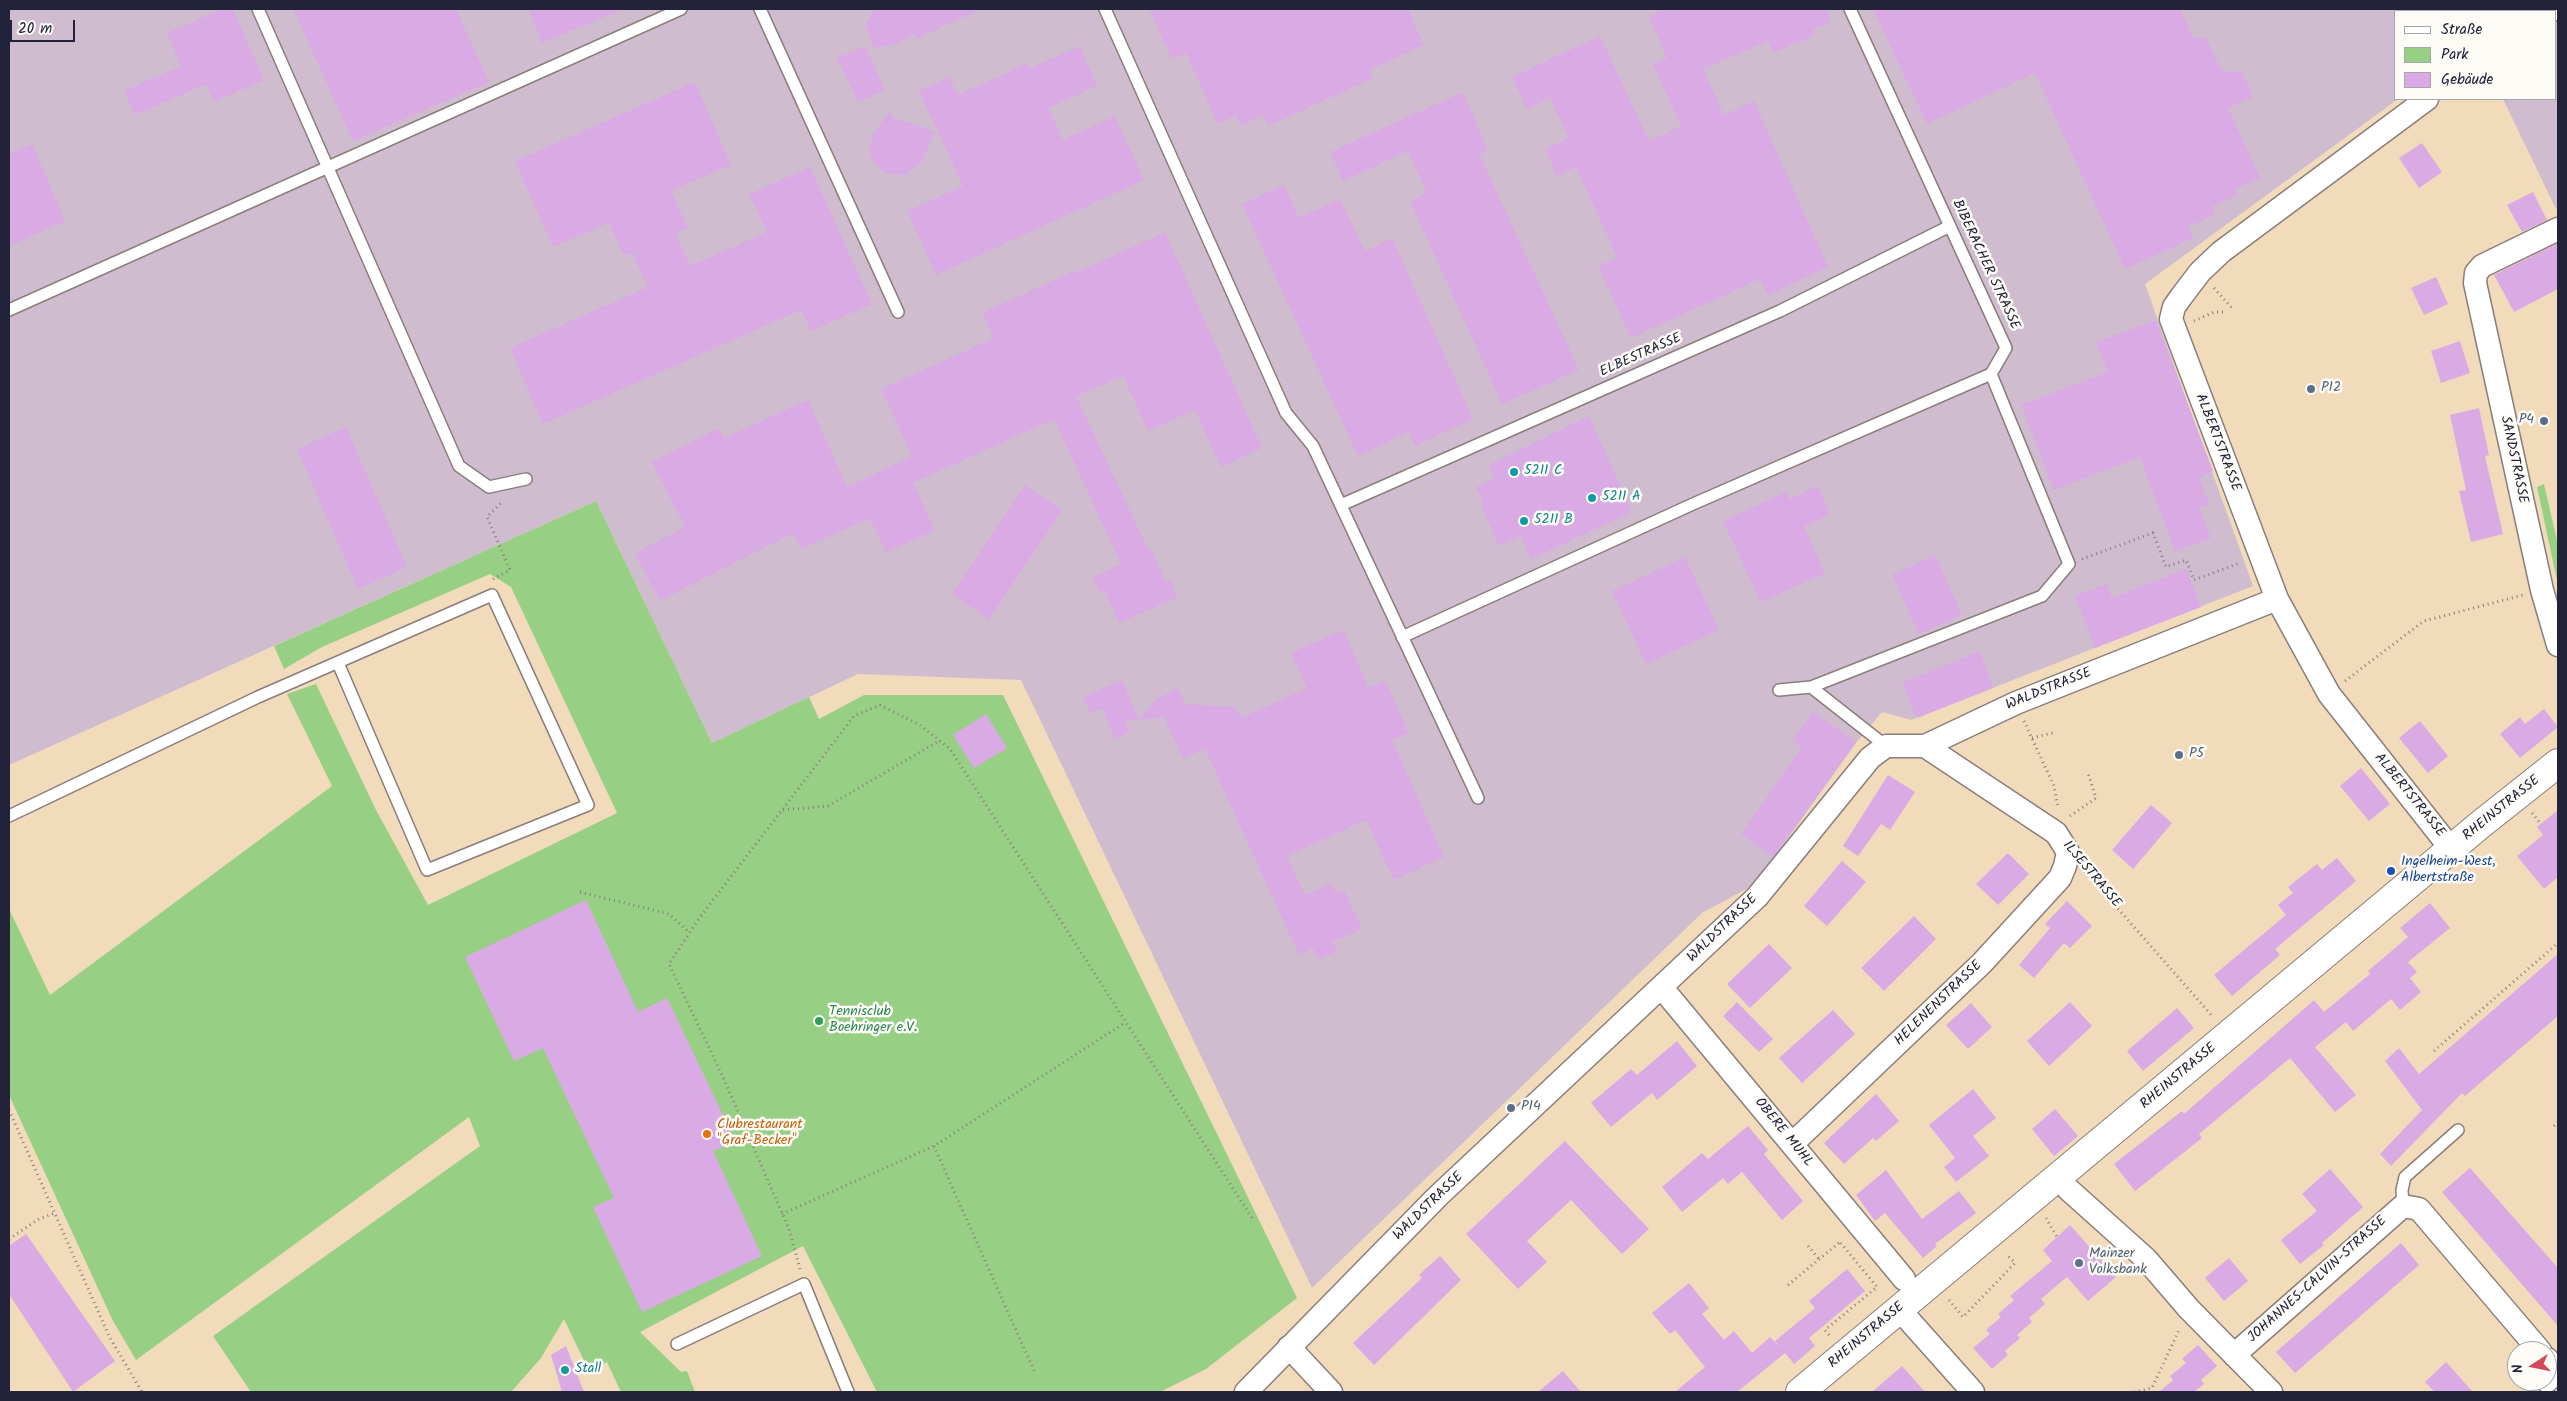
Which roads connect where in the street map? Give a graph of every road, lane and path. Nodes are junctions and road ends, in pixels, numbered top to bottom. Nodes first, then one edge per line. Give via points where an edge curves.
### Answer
1 (258, 9) edge
2 (681, 9) edge
3 (760, 9) edge
4 (1105, 9) edge
5 (1850, 9) edge
6 (2426, 100) edge
7 (328, 166) junction
8 (1950, 226) junction
9 (2558, 229) edge
10 (9, 310) edge
11 (898, 312) dead end
12 (2227, 312) dead end
13 (2174, 331) junction
14 (1991, 374) junction
15 (526, 479) joint
16 (1340, 505) junction
17 (2249, 559) dead end
18 (2069, 564) junction
19 (2542, 590) junction
20 (492, 595) junction
21 (2277, 599) junction
22 (1402, 637) junction
23 (2558, 645) edge
24 (338, 662) junction
25 (1811, 687) junction
26 (1779, 690) dead end
27 (2329, 694) junction
28 (2016, 703) junction
29 (2056, 732) dead end
30 (2032, 738) junction
31 (939, 741) junction
32 (1886, 746) junction
33 (1925, 746) junction
34 (2558, 763) edge
35 (2088, 773) dead end
36 (1478, 798) dead end
37 (782, 810) junction
38 (9, 816) edge
39 (2062, 835) junction
40 (2452, 850) junction
41 (580, 892) dead end
42 (690, 933) junction
43 (2558, 943) edge
44 (1662, 988) junction
45 (1126, 1022) junction
46 (2228, 1036) junction
47 (2434, 1051) dead end
48 (9, 1110) edge
49 (2558, 1122) edge
50 (2554, 1126) dead end
51 (2458, 1130) dead end
52 (1792, 1144) junction
53 (934, 1146) junction
54 (2059, 1177) junction
55 (2403, 1206) junction
56 (2041, 1211) dead end
57 (55, 1213) junction
58 (782, 1214) junction
59 (1252, 1218) dead end
60 (1860, 1226) junction
61 (2057, 1237) dead end
62 (9, 1239) edge
63 (1840, 1242) junction
64 (1808, 1246) dead end
65 (2006, 1254) dead end
66 (1819, 1259) junction
67 (1904, 1279) dead end
68 (804, 1284) junction
69 (1788, 1285) dead end
70 (1949, 1300) dead end
71 (1900, 1309) junction
72 (2189, 1309) junction
73 (1825, 1330) dead end
74 (2531, 1341) edge
75 (677, 1344) dead end
76 (1289, 1347) junction
77 (2234, 1355) junction
78 (1035, 1373) dead end
79 (142, 1392) edge
80 (848, 1392) edge
81 (1246, 1392) edge
82 (1331, 1392) edge
83 (1800, 1392) edge
84 (1972, 1392) edge
85 (2134, 1392) edge
86 (2271, 1392) edge

1 - 7 lane
2 - 7 lane
3 - 11 lane
4 - 16 lane via 1286,413 1313,446
5 - 8 lane, BIBERACHER STRASSE
6 - 13 street, ALBERTSTRASSE via 2222,252 2200,272 2174,307 2171,319
7 - 10 lane
7 - 15 lane via 459,466 489,487
8 - 14 lane, BIBERACHER STRASSE via 2006,348
8 - 16 lane, ELBESTRASSE via 1780,311
9 - 19 street, SANDSTRASSE via 2482,266 2476,273 2475,283
12 - 13 path via 2214,312
13 - 21 street, ALBERTSTRASSE
14 - 18 lane
14 - 22 lane via 1693,504
15 - 20 path via 487,517 510,570 487,582
16 - 22 lane
17 - 18 path via 2194,580 2186,560 2166,567 2153,533
18 - 25 lane via 2042,596
19 - 23 street, SANDSTRASSE
19 - 27 path via 2424,621
20 - 24 lane
20 - 24 lane via 588,805 427,870
21 - 27 street, ALBERTSTRASSE
21 - 28 street, WALDSTRASSE
22 - 36 lane
24 - 38 lane
25 - 26 lane
25 - 32 lane
27 - 40 street, ALBERTSTRASSE
28 - 30 path
28 - 33 street, WALDSTRASSE
29 - 30 path
30 - 39 path via 2054,786
31 - 37 path via 828,806
31 - 37 path via 920,725 880,705 854,716
31 - 45 path via 950,749
32 - 33 street, WALDSTRASSE
32 - 44 street, WALDSTRASSE via 1870,758 1757,897
33 - 39 street, ILSESTRASSE
34 - 40 main road, RHEINSTRASSE
35 - 39 path via 2096,798
37 - 42 path
39 - 46 path, ILSESTRASSE
39 - 52 street, HELENENSTRASSE via 2060,878 1982,963
40 - 46 main road, RHEINSTRASSE
41 - 42 path via 669,914
42 - 58 path via 669,964 722,1075
43 - 47 path
44 - 52 street, OBERE MUHL
44 - 76 street, WALDSTRASSE via 1438,1196
45 - 53 path
45 - 59 path
46 - 54 main road, RHEINSTRASSE
48 - 57 path
49 - 50 path
51 - 55 lane via 2405,1177
52 - 60 street, OBERE MUHL
53 - 58 path
53 - 78 path
54 - 71 main road, RHEINSTRASSE
54 - 72 street via 2146,1259
55 - 74 street via 2419,1209
55 - 77 street, JOHANNES-CALVIN-STRASSE
56 - 61 path
57 - 62 path via 39,1219
57 - 79 path via 109,1336
58 - 68 path
60 - 63 path
60 - 67 street, OBERE MUHL
63 - 66 path
63 - 73 path via 1877,1287
64 - 66 path
65 - 70 path via 2015,1263 1963,1317
66 - 69 path
68 - 75 lane
68 - 80 lane
71 - 83 main road, RHEINSTRASSE
71 - 84 street
72 - 77 street
72 - 85 path via 2152,1388
76 - 81 street, WALDSTRASSE
76 - 82 street
77 - 86 street

